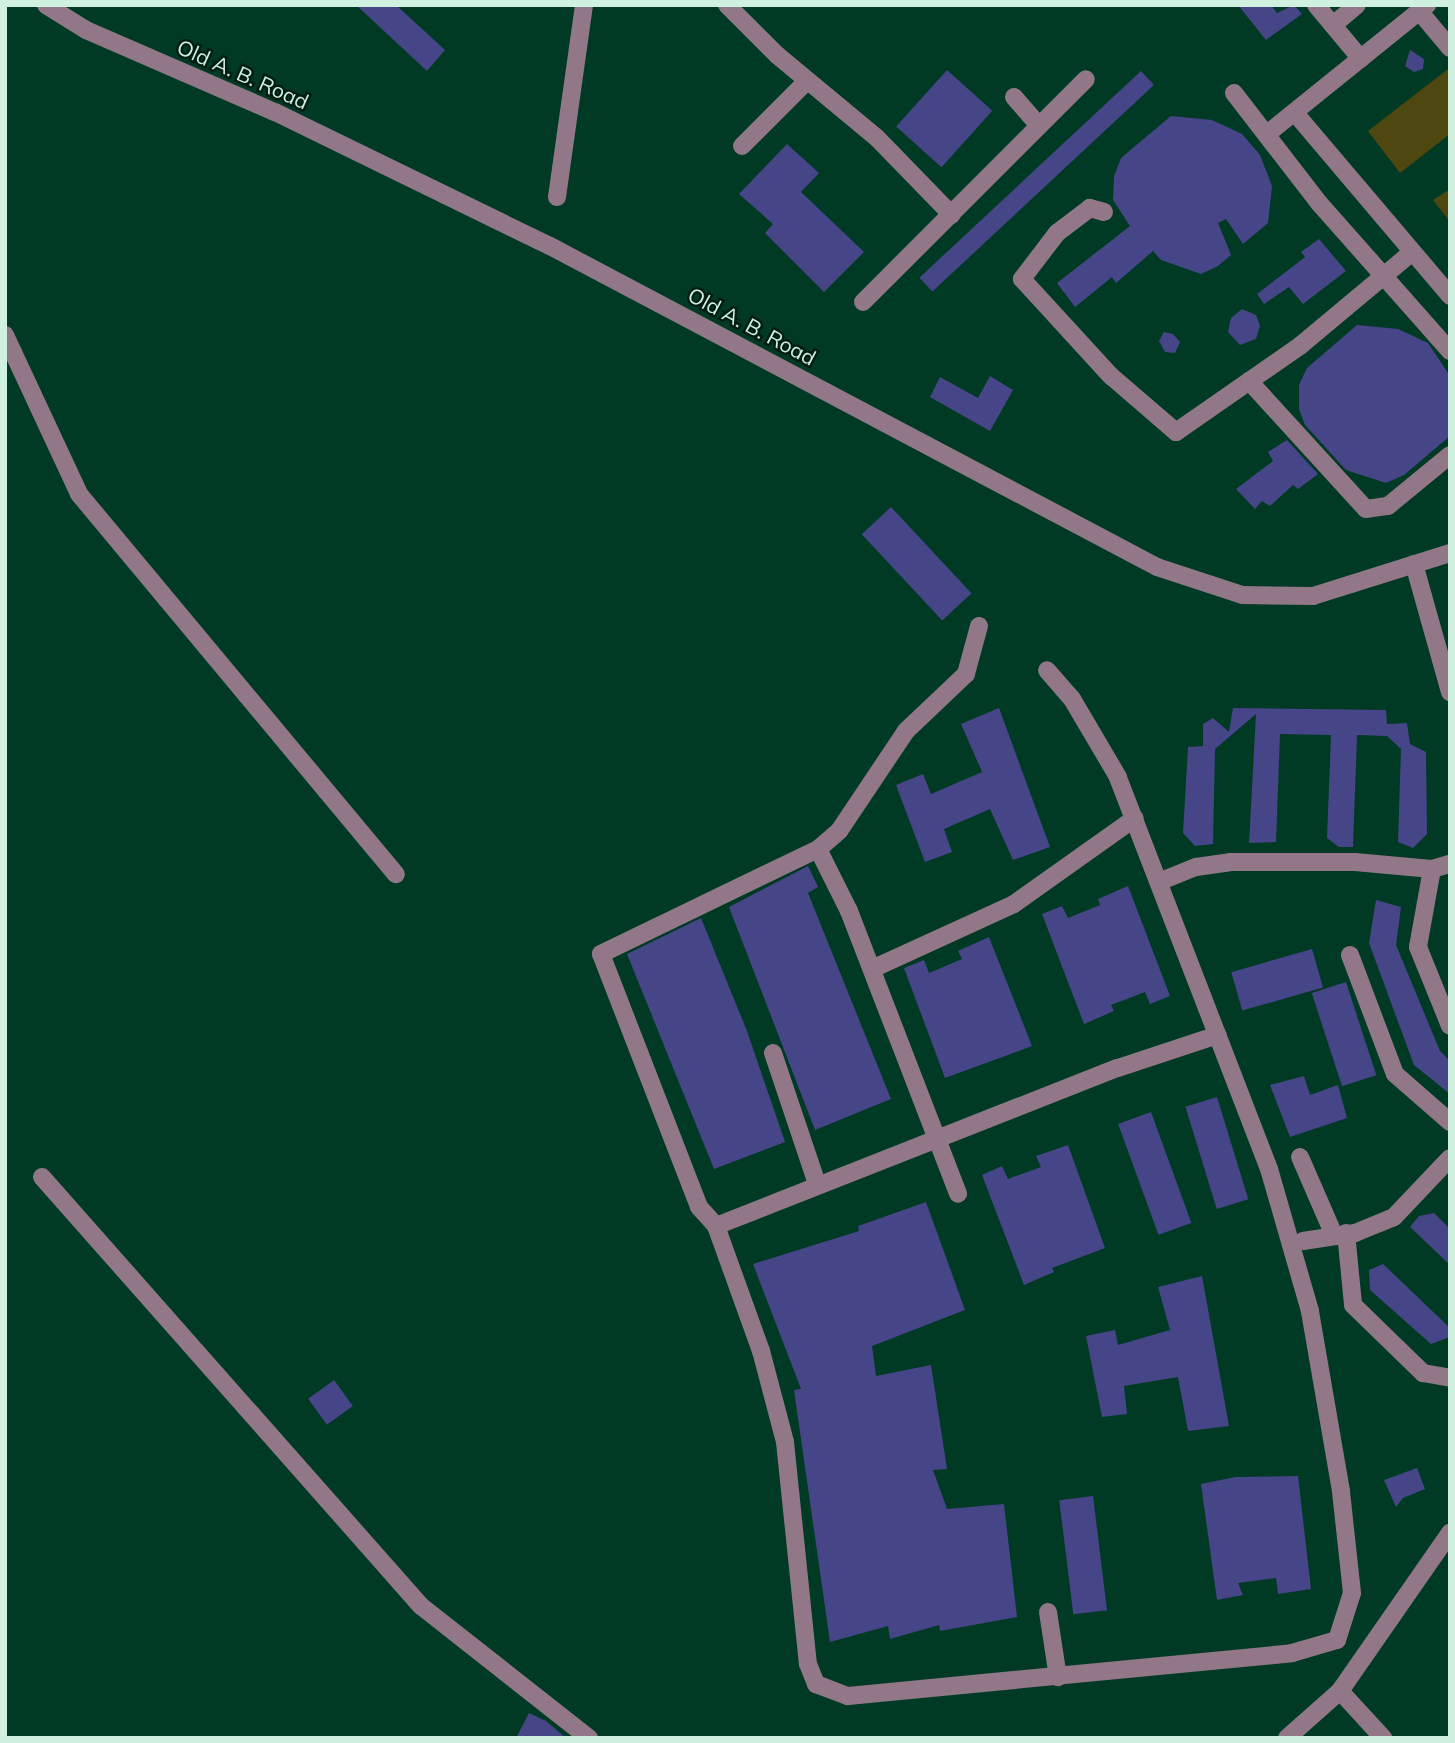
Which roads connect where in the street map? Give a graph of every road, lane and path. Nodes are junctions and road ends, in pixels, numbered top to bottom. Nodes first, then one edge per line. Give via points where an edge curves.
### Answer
1 (46, 5) edge
2 (584, 5) edge
3 (727, 5) edge
4 (1316, 5) edge
5 (1357, 5) edge
6 (1423, 8) edge
7 (1333, 25) junction
8 (1450, 48) edge
9 (1361, 59) junction
10 (1086, 79) dead end
11 (807, 81) junction
12 (1234, 93) dead end
13 (1014, 97) dead end
14 (1295, 113) junction
15 (1038, 125) junction
16 (1267, 134) junction
17 (742, 146) dead end
18 (557, 197) dead end
19 (1104, 212) dead end
20 (953, 215) junction
21 (1411, 253) junction
22 (1382, 277) junction
23 (1450, 296) edge
24 (863, 302) dead end
25 (5, 335) edge
26 (1449, 347) edge
27 (1249, 381) junction
28 (1450, 454) edge
29 (1450, 553) edge
30 (1414, 565) junction
31 (979, 626) dead end
32 (1047, 670) dead end
33 (1448, 681) edge
34 (1135, 818) junction
35 (818, 849) junction
36 (1441, 867) edge
37 (396, 874) dead end
38 (1161, 881) junction
39 (1350, 955) dead end
40 (872, 969) junction
41 (1450, 1026) edge
42 (1218, 1035) junction
43 (773, 1053) dead end
44 (1450, 1122) edge
45 (939, 1139) junction
46 (1300, 1157) dead end
47 (1450, 1158) edge
48 (42, 1177) dead end
49 (817, 1184) junction
50 (958, 1194) dead end
51 (716, 1226) junction
52 (1339, 1233) junction
53 (1303, 1241) dead end
54 (1450, 1378) edge
55 (1450, 1533) edge
56 (1048, 1612) dead end
57 (1058, 1677) junction
58 (1340, 1691) junction
59 (589, 1738) edge
60 (1287, 1738) edge
61 (1383, 1738) edge

1 - 30 street, Old A. B. Road via 86,30 275,112 550,246 1157,567 1242,596 1313,596
2 - 18 street
3 - 11 street
4 - 7 street
5 - 7 street
6 - 8 street
6 - 9 street
7 - 9 street
9 - 14 street
10 - 15 street
11 - 17 street
11 - 20 street via 877,138
12 - 16 street
13 - 15 street
14 - 16 street
14 - 21 street
15 - 20 street
16 - 22 street
19 - 27 street via 1090,208 1057,233 1022,279 1111,376 1176,432
20 - 24 street
21 - 22 street
21 - 23 street
22 - 26 street
22 - 27 street
25 - 37 street via 79,494
27 - 28 street via 1366,509 1388,506
29 - 30 street, Old A. B. Road
30 - 33 street
31 - 35 street via 966,674 906,731 839,831
32 - 34 street via 1085,721
34 - 38 street
34 - 40 street via 1014,904
35 - 40 street
35 - 51 street via 601,954 699,1207
36 - 38 street via 1230,862 1196,867
36 - 41 street via 1418,947
38 - 42 street
39 - 44 street via 1395,1074
40 - 45 street
42 - 45 street via 1118,1068
42 - 57 street via 1269,1169 1310,1311 1341,1491 1352,1594 1349,1608 1337,1640 1323,1646
43 - 49 street
45 - 49 street
45 - 50 street
46 - 52 street
47 - 52 street via 1394,1217
48 - 59 street via 421,1605
49 - 51 street
51 - 57 street via 761,1350 785,1442 803,1586 804,1641 816,1684 848,1696
52 - 53 street
52 - 54 street via 1353,1305 1423,1373
55 - 58 street
56 - 57 street
58 - 60 street
58 - 61 street

